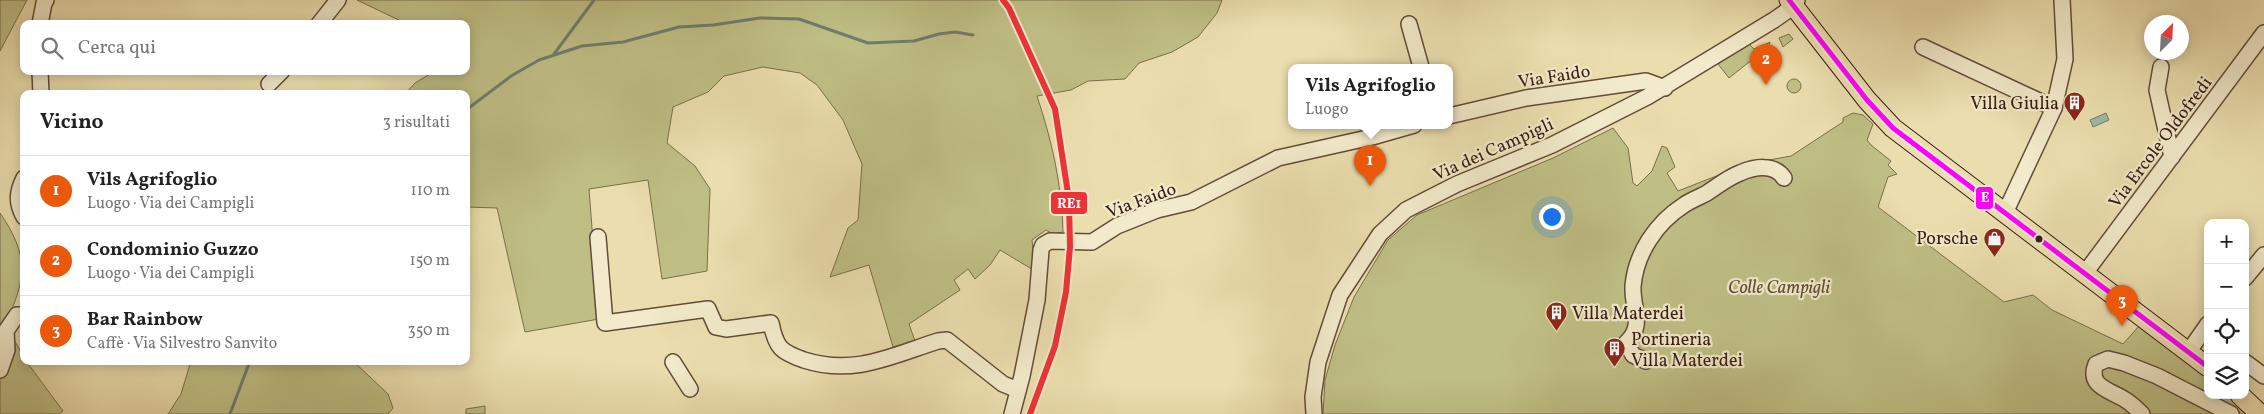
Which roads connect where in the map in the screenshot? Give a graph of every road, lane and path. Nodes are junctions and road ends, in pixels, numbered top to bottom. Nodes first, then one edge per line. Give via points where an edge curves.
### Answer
1 (46, 0) edge
2 (338, 0) edge
3 (2062, 0) edge
4 (1793, 2) edge
5 (41, 20) edge
6 (322, 20) edge
7 (1409, 24) dead end
8 (2264, 33) edge
9 (1923, 47) dead end
10 (1420, 64) edge
11 (2161, 67) dead end
12 (40, 75) edge
13 (278, 75) edge
14 (269, 84) dead end
15 (1664, 88) junction
16 (41, 90) edge
17 (2054, 108) junction
18 (1453, 115) edge
19 (1400, 129) edge
20 (2172, 157) junction
21 (1784, 178) dead end
22 (20, 186) edge
23 (20, 206) edge
24 (2005, 213) junction
25 (598, 237) dead end
26 (2264, 255) edge
27 (2085, 272) junction
28 (2249, 273) edge
29 (20, 315) edge
30 (2204, 332) edge
31 (2189, 351) junction
32 (1646, 361) dead end
33 (673, 362) dead end
34 (2204, 364) edge
35 (2249, 365) edge
36 (0, 370) edge
37 (2264, 376) edge
38 (690, 388) dead end
39 (1018, 390) junction
40 (2244, 399) edge
41 (2258, 413) edge
42 (1012, 414) edge
43 (1314, 414) edge
44 (2142, 414) edge
45 (2231, 414) edge

1 - 5 street
2 - 6 street
3 - 17 street via 2065,59
4 - 15 street, Via dei Campigli
4 - 24 main road via 1867,100 1893,128
7 - 10 street
8 - 20 street, Via Ercole Oldofredi
9 - 17 street
11 - 20 street via 2157,90
12 - 16 street
13 - 14 street
15 - 18 street, Via Faido via 1646,81 1526,98
15 - 43 street, Via dei Campigli via 1552,145 1457,184 1406,210 1380,234 1340,295 1318,362
17 - 24 street
19 - 39 street, Via Faido via 1278,158 1191,202 1157,210 1117,226 1092,242 1050,241 1043,245 1037,300
20 - 27 street, Via Ercole Oldofredi
21 - 32 street via 1769,167 1749,169 1686,204 1655,230 1640,258 1634,286 1638,326 1626,343 1633,355
22 - 23 street
24 - 27 main road
25 - 39 street via 605,323 708,309 716,328 771,324 776,342 789,355 836,366 856,366 946,340 1003,384
26 - 28 street
27 - 31 main road
29 - 36 street via 6,331 7,350
30 - 31 street
31 - 34 main road
33 - 38 street
35 - 37 street
39 - 42 street, Via Faido
40 - 41 main road
44 - 45 street via 2097,384 2093,377 2096,364 2108,359 2124,363

